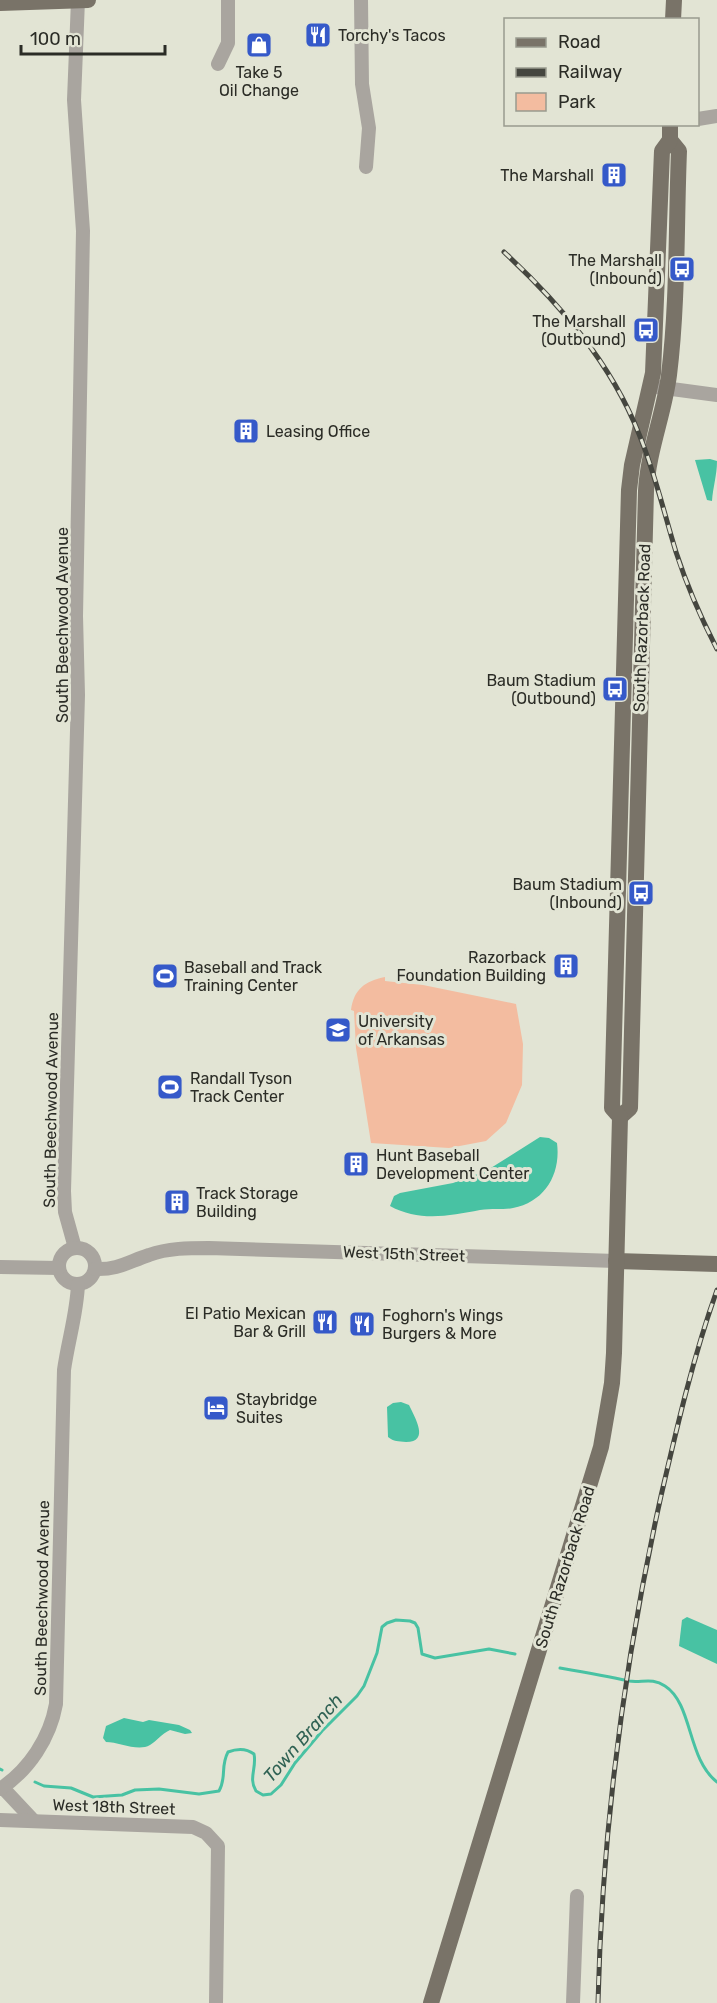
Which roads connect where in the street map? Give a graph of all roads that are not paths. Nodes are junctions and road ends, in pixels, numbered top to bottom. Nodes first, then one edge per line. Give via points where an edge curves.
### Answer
1 (78, 0) edge
2 (88, 0) edge
3 (228, 0) edge
4 (361, 0) edge
5 (674, 0) edge
6 (0, 3) edge
7 (673, 18) edge
8 (218, 64) dead end
9 (717, 116) edge
10 (699, 119) edge
11 (670, 132) edge
12 (366, 167) dead end
13 (658, 388) junction
14 (717, 395) edge
15 (75, 1248) junction
16 (616, 1261) junction
17 (717, 1264) edge
18 (0, 1267) edge
19 (59, 1268) junction
20 (95, 1269) junction
21 (78, 1284) junction
22 (1, 1788) edge
23 (0, 1820) edge
24 (33, 1820) junction
25 (577, 1896) dead end
26 (216, 2003) edge
27 (431, 2003) edge
28 (573, 2003) edge

1 - 2 main road
1 - 6 main road
1 - 15 street, South Beechwood Avenue via 74,100 83,231 78,694 64,1191
3 - 8 street via 228,43
4 - 12 street via 362,84 369,128
5 - 7 main road
9 - 10 street
11 - 13 main road, South Razorback Road via 679,151 672,328
13 - 14 street
13 - 16 main road, South Razorback Road via 646,491 630,1108 620,1117
15 - 19 street via 62,1256
15 - 20 street via 89,1253
16 - 17 main road, West 15th Street
16 - 20 street, West 15th Street via 176,1248 111,1270
16 - 27 main road, South Razorback Road via 612,1383 601,1447
18 - 19 street
19 - 21 street via 65,1280
20 - 21 street via 89,1280
21 - 22 street, South Beechwood Avenue via 64,1370 56,1704 52,1725 39,1749 14,1779
22 - 24 street, West 18th Street
23 - 24 street, West 18th Street
24 - 26 street, West 18th Street via 193,1827 206,1833 218,1846
25 - 28 street

